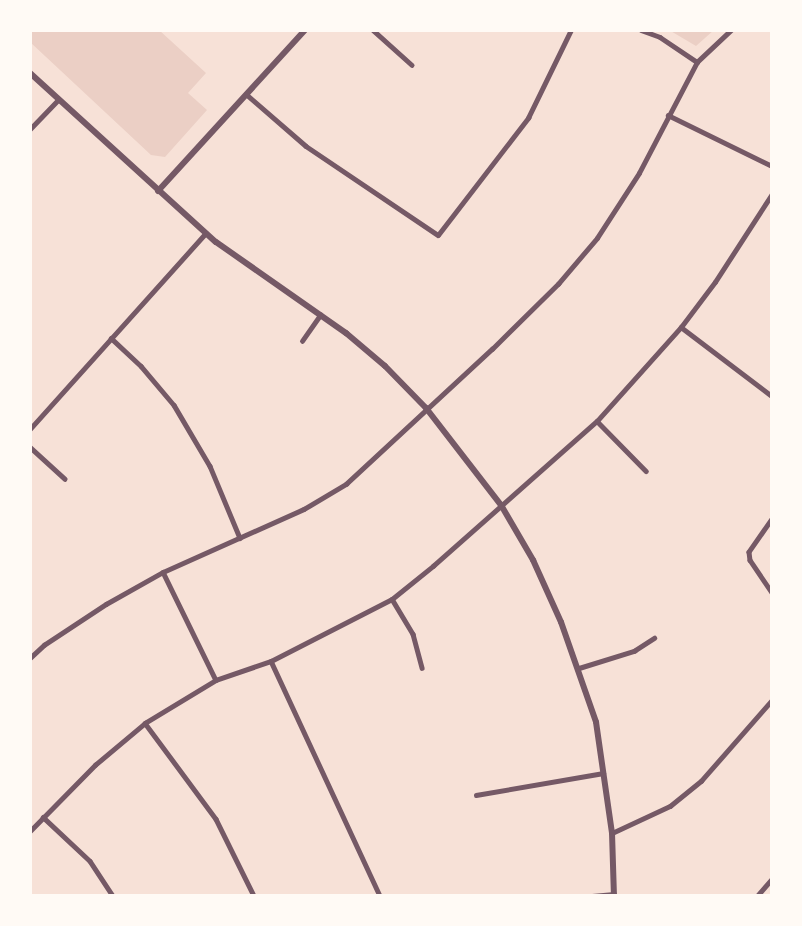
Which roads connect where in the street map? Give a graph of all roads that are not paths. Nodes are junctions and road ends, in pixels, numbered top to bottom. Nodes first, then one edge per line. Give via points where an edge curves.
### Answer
1 (305, 30) edge
2 (373, 30) edge
3 (571, 30) edge
4 (641, 30) edge
5 (731, 30) edge
6 (697, 62) junction
7 (412, 65) dead end
8 (30, 73) edge
9 (246, 94) junction
10 (58, 100) junction
11 (668, 115) junction
12 (30, 129) edge
13 (772, 166) edge
14 (158, 191) junction
15 (772, 194) edge
16 (206, 233) junction
17 (321, 315) junction
18 (681, 327) junction
19 (111, 338) junction
20 (302, 341) dead end
21 (772, 396) edge
22 (426, 408) junction
23 (597, 421) junction
24 (30, 429) edge
25 (30, 447) edge
26 (646, 471) dead end
27 (65, 479) dead end
28 (501, 505) junction
29 (772, 519) edge
30 (240, 538) junction
31 (163, 572) junction
32 (772, 593) edge
33 (392, 599) junction
34 (654, 638) dead end
35 (30, 658) edge
36 (271, 661) junction
37 (422, 668) dead end
38 (579, 668) junction
39 (216, 680) junction
40 (772, 700) edge
41 (145, 723) junction
42 (603, 773) junction
43 (476, 795) dead end
44 (43, 817) junction
45 (30, 831) edge
46 (612, 833) junction
47 (772, 879) edge
48 (614, 895) edge
49 (113, 896) edge
50 (254, 896) edge
51 (380, 896) edge
52 (592, 896) edge
53 (757, 896) edge

1 - 9 street
2 - 7 street
3 - 9 street via 528,118 438,235 306,146
4 - 6 street
5 - 6 street
6 - 11 street
8 - 10 street
9 - 14 street
10 - 12 street
10 - 14 street
11 - 13 street
11 - 22 street via 639,173 597,238 558,284
14 - 16 street
15 - 18 street
16 - 17 street
16 - 19 street
17 - 20 street
17 - 22 street via 385,366
18 - 21 street
18 - 23 street
19 - 24 street
19 - 30 street via 174,405 210,466
22 - 28 street
22 - 30 street via 346,484
23 - 26 street
23 - 28 street
25 - 27 street
28 - 33 street
28 - 38 street via 533,560
29 - 32 street via 749,552
30 - 31 street
31 - 35 street via 106,604
31 - 39 street
33 - 36 street
33 - 37 street via 413,634
34 - 38 street via 634,650
36 - 39 street
36 - 51 street
38 - 42 street via 596,722
39 - 41 street
40 - 46 street via 701,781 670,806
41 - 44 street
41 - 50 street via 216,818
42 - 43 street
42 - 46 street
44 - 45 street
44 - 49 street via 90,860
46 - 48 street
47 - 53 street
48 - 52 street

